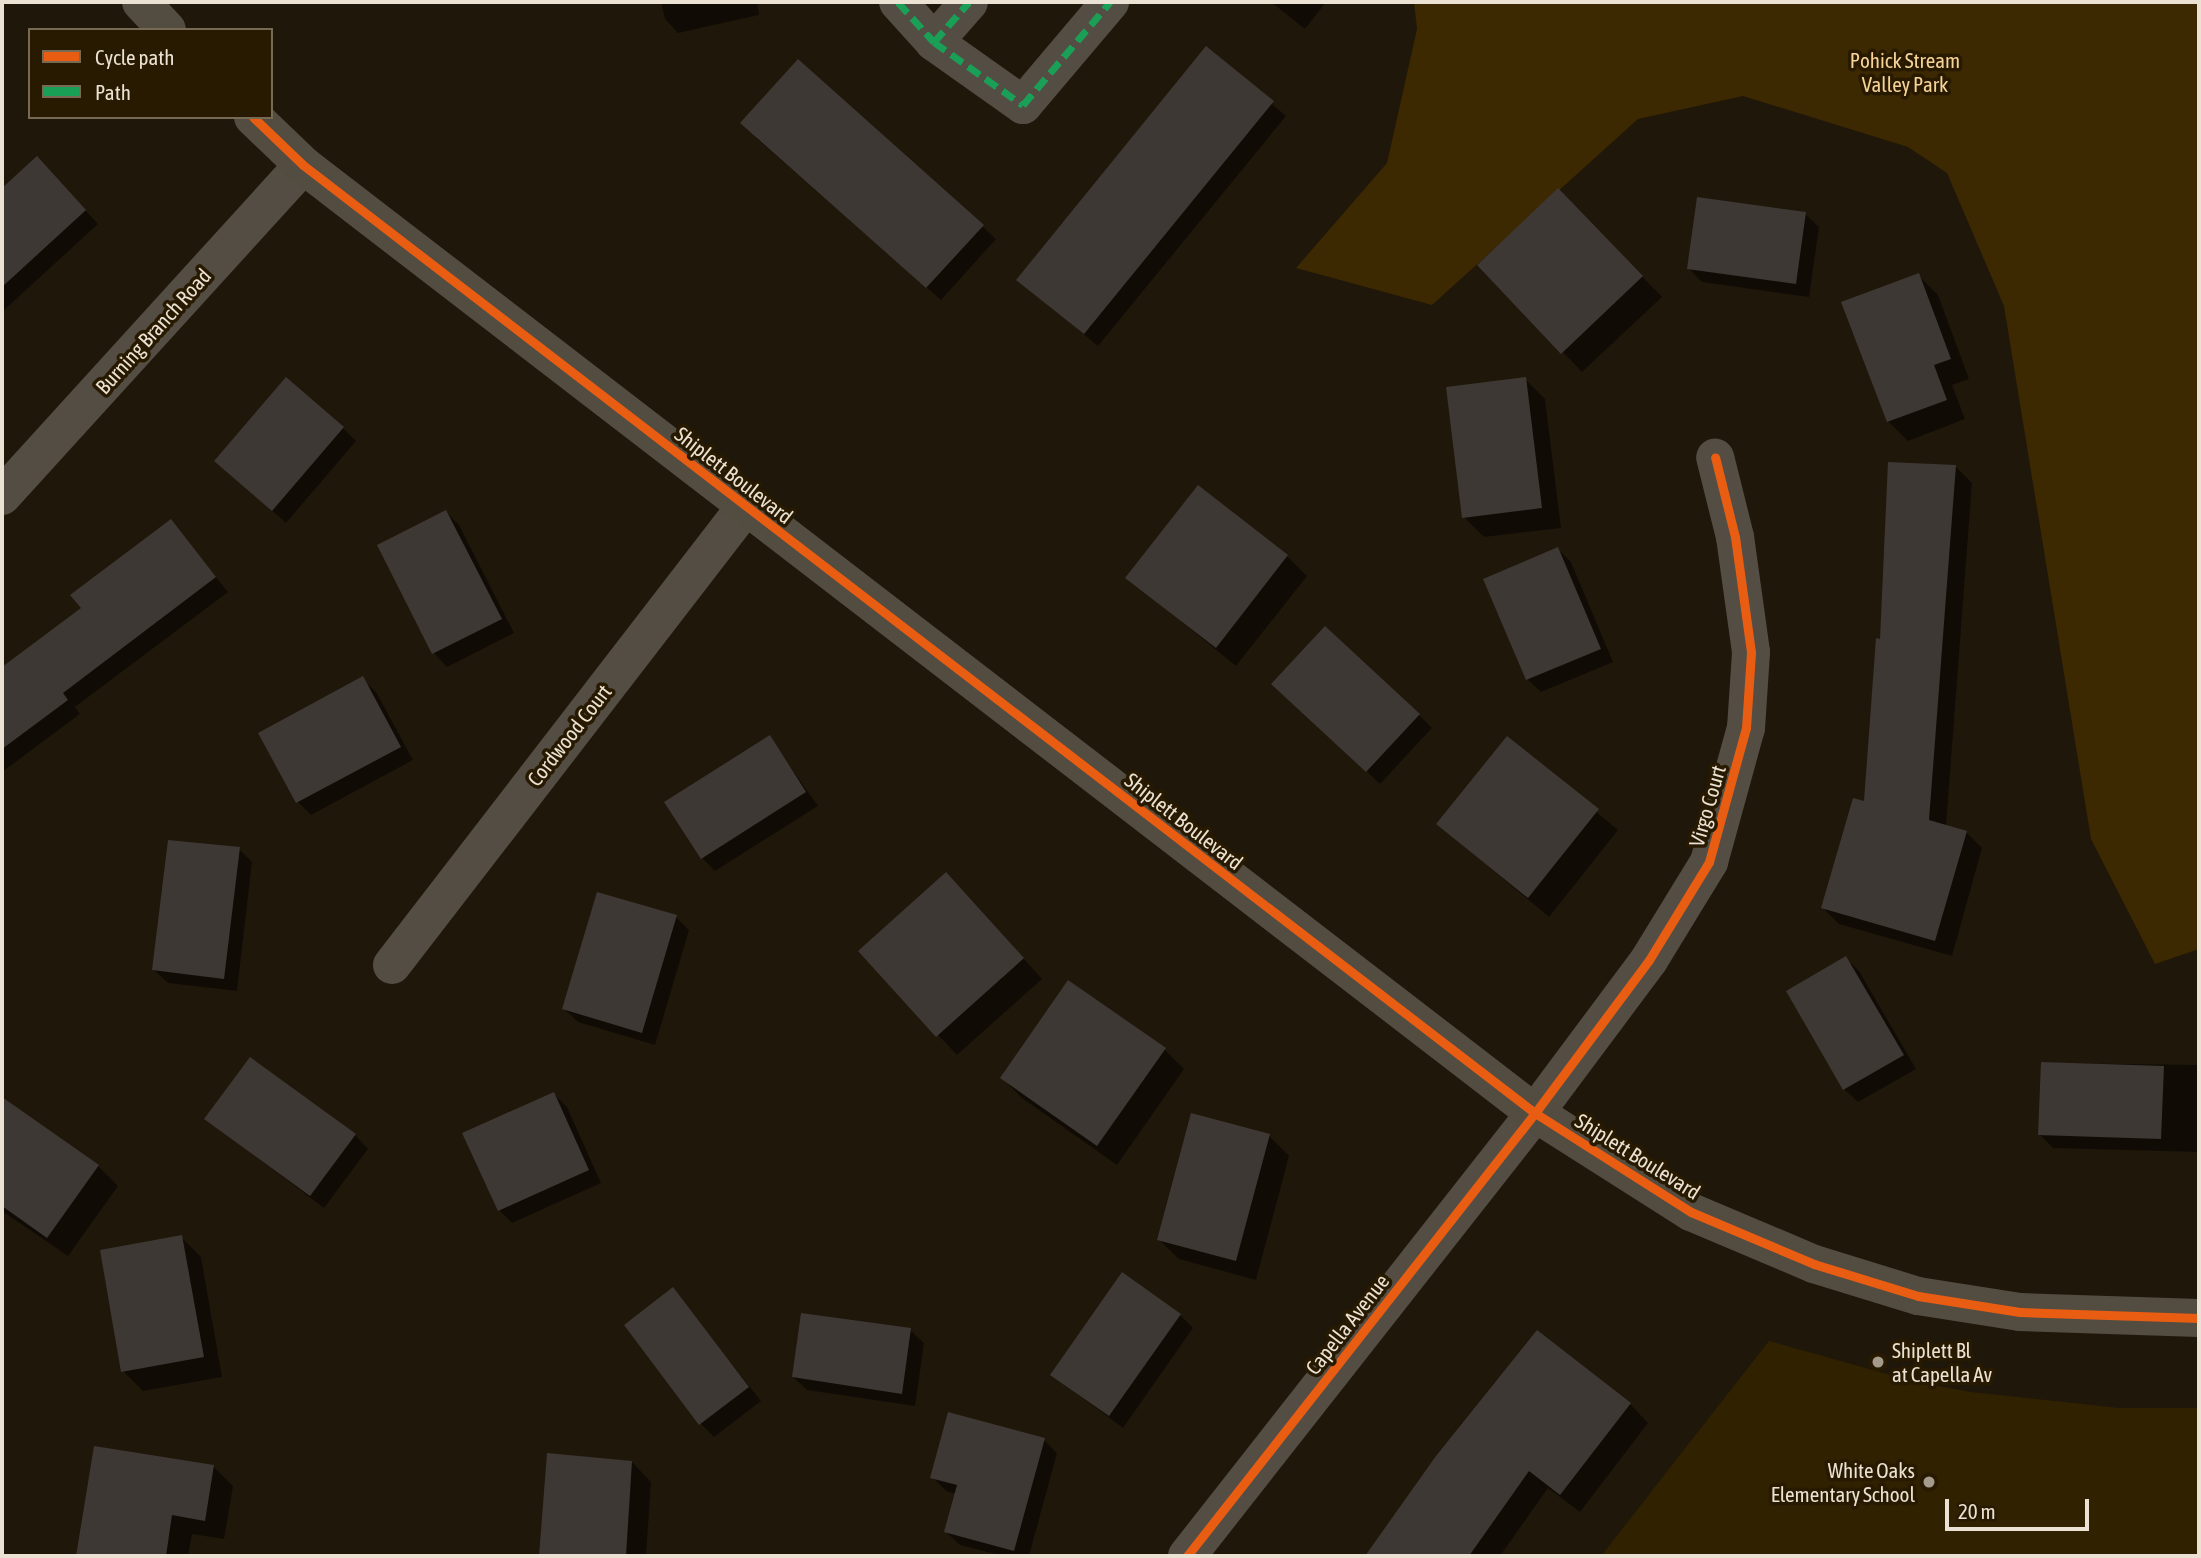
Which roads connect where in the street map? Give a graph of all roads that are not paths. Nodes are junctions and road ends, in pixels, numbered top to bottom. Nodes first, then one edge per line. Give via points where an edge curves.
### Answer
1 (141, 2) edge
2 (898, 2) edge
3 (969, 2) edge
4 (1110, 2) edge
5 (165, 28) edge
6 (934, 42) junction
7 (255, 119) edge
8 (303, 165) junction
9 (1715, 457) dead end
10 (2, 496) edge
11 (746, 506) junction
12 (392, 965) dead end
13 (1535, 1113) junction
14 (2199, 1318) edge
15 (1186, 1556) edge

1 - 5 street
2 - 6 street
3 - 6 street
4 - 6 street via 1023,105
7 - 8 street, Shiplett Boulevard
8 - 10 street, Burning Branch Road
8 - 11 street, Shiplett Boulevard
9 - 13 street, Virgo Court via 1735,537 1751,652 1746,728 1728,804 1709,862 1694,890 1649,960
11 - 12 street, Cordwood Court
11 - 13 street, Shiplett Boulevard
13 - 14 street, Shiplett Boulevard via 1691,1212 1827,1268 1918,1296 2020,1312
13 - 15 street, Capella Avenue

